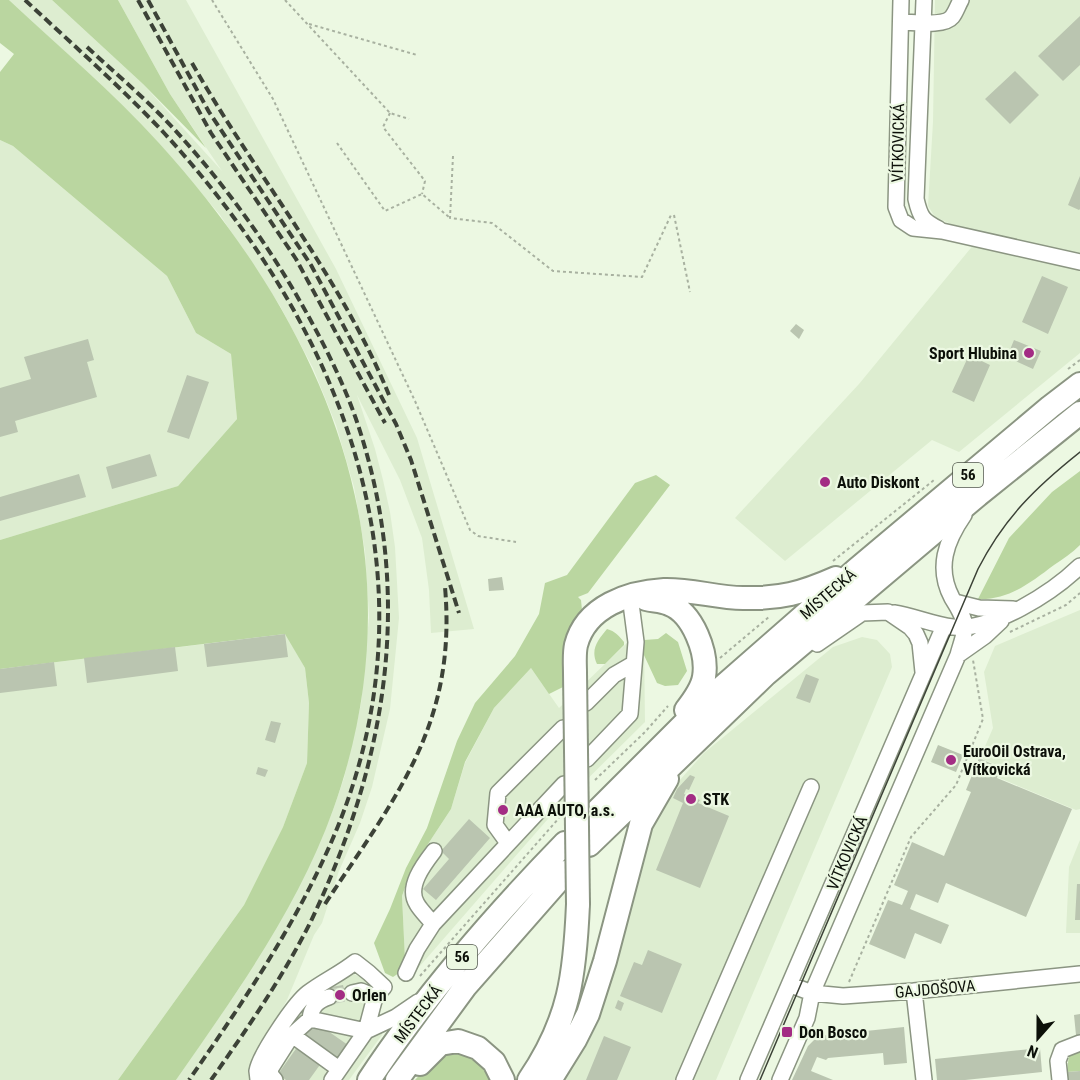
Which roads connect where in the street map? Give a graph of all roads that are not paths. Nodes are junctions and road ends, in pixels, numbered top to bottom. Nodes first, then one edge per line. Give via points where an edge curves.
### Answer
1 (901, 0) edge
2 (924, 0) edge
3 (961, 0) edge
4 (901, 22) junction
5 (924, 22) junction
6 (942, 231) junction
7 (1080, 262) edge
8 (1080, 384) edge
9 (1080, 413) edge
10 (978, 495) junction
11 (1080, 566) edge
12 (857, 569) junction
13 (630, 596) junction
14 (954, 602) junction
15 (888, 612) junction
16 (1015, 612) junction
17 (944, 626) junction
18 (965, 627) junction
19 (965, 657) junction
20 (633, 664) junction
21 (766, 674) junction
22 (924, 677) junction
23 (586, 704) dead end
24 (562, 728) dead end
25 (673, 748) junction
26 (587, 759) dead end
27 (564, 784) dead end
28 (811, 787) dead end
29 (588, 819) dead end
30 (508, 843) junction
31 (565, 843) dead end
32 (589, 845) dead end
33 (434, 850) dead end
34 (566, 872) dead end
35 (433, 924) junction
36 (406, 973) dead end
37 (1080, 974) edge
38 (791, 984) junction
39 (439, 985) junction
40 (914, 991) junction
41 (352, 993) tunnel mouth
42 (812, 993) junction
43 (328, 997) tunnel mouth
44 (375, 997) junction
45 (310, 1019) junction
46 (366, 1031) junction
47 (292, 1035) junction
48 (1080, 1043) edge
49 (335, 1075) edge
50 (258, 1080) edge
51 (275, 1080) edge
52 (369, 1080) edge
53 (397, 1080) edge
54 (404, 1080) edge
55 (503, 1080) edge
56 (529, 1080) edge
57 (546, 1080) edge
58 (684, 1080) edge
59 (748, 1080) edge
60 (780, 1080) edge
61 (924, 1080) edge
62 (1060, 1080) edge

1 - 4 street, VÍTKOVICKÁ
2 - 5 street, VÍTKOVICKÁ
3 - 5 street via 950,19
4 - 5 street
4 - 6 street, VÍTKOVICKÁ via 896,207 901,220 914,228
5 - 6 street, VÍTKOVICKÁ via 916,199 925,222
6 - 7 street, VÍTKOVICKÁ
8 - 12 highway, MÍSTECKÁ / 56
9 - 10 highway, MÍSTECKÁ / 56
10 - 14 street via 953,530 943,562 947,588
10 - 21 highway, MÍSTECKÁ / 56
11 - 16 street
12 - 13 highway via 805,592 776,597 742,598 665,590
12 - 25 highway, MÍSTECKÁ / 56 via 712,696
13 - 20 street via 636,642
13 - 25 highway via 670,604 681,612 702,649 704,678
13 - 56 highway, bridge via 606,606 586,624 576,646 576,955 566,1005
14 - 16 street
14 - 18 street
15 - 17 street
15 - 21 street via 862,613 789,666
15 - 22 street via 916,634
16 - 18 street
16 - 19 street
17 - 18 street
17 - 22 street, VÍTKOVICKÁ
18 - 19 street, VÍTKOVICKÁ
19 - 42 street, VÍTKOVICKÁ
20 - 23 street via 614,675
20 - 26 street via 630,714
21 - 25 highway, MÍSTECKÁ / 56
22 - 38 street, VÍTKOVICKÁ
24 - 30 street via 498,793 495,825
25 - 29 highway, MÍSTECKÁ / 56
25 - 32 highway, MÍSTECKÁ / 56
25 - 57 highway via 641,824 588,1014 552,1077
27 - 30 street
28 - 58 street
30 - 35 street
31 - 39 highway, MÍSTECKÁ / 56 via 512,898
33 - 35 street via 420,870 414,888 415,902
34 - 53 highway, MÍSTECKÁ / 56 via 465,987
35 - 36 street
37 - 40 street, GAJDOŠOVA
38 - 42 street, GAJDOŠOVA
38 - 59 street, VÍTKOVICKÁ
39 - 46 street via 396,1017
39 - 52 highway, MÍSTECKÁ / 56
40 - 42 street, GAJDOŠOVA via 843,996
40 - 61 street
41 - 44 street via 361,991
42 - 60 street, VÍTKOVICKÁ via 807,1018
43 - 45 street via 310,1011
44 - 46 street
44 - 50 street via 384,987 355,962 309,992 298,1002 264,1054
45 - 46 street
45 - 47 street
46 - 49 street
47 - 49 street
47 - 51 street via 271,1068
48 - 62 street via 1062,1050 1058,1061
54 - 55 highway via 440,1044 458,1041 478,1048 494,1062

